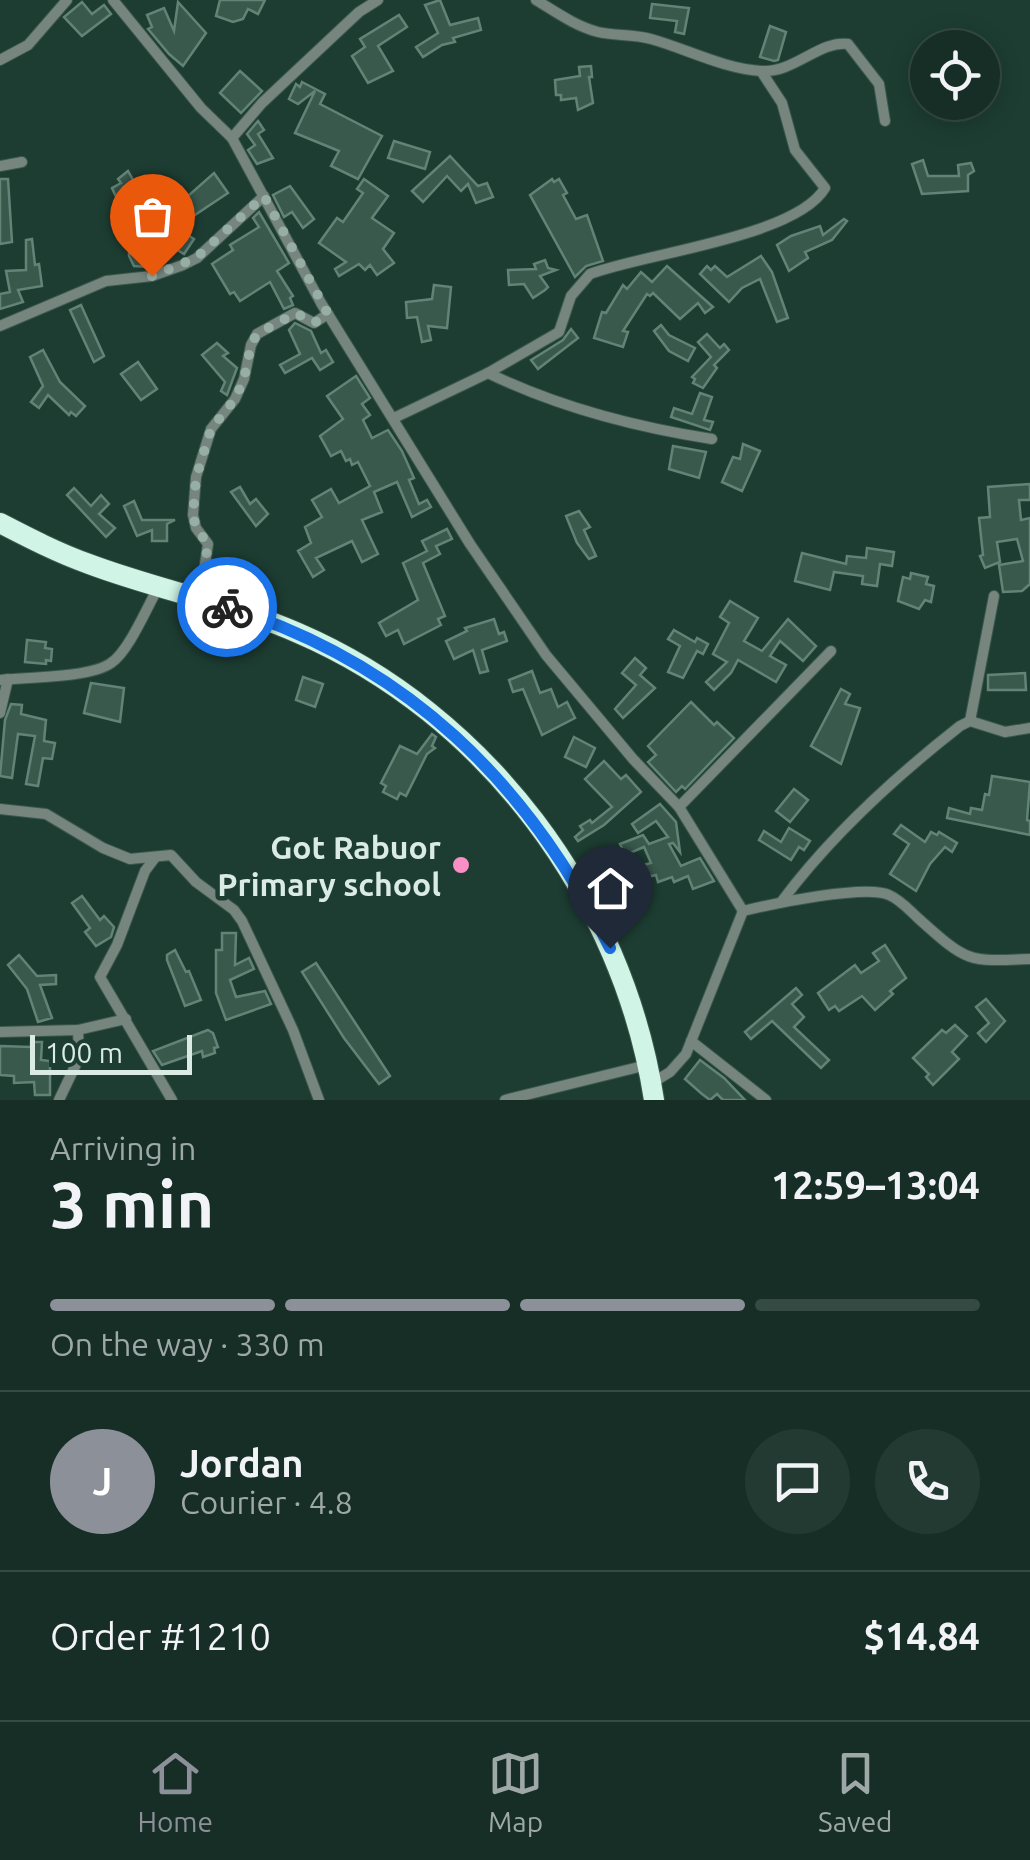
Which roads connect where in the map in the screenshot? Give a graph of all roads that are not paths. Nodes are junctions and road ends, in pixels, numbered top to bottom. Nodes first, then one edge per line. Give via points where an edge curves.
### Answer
1 (67, 0) edge
2 (114, 0) edge
3 (378, 0) edge
4 (536, 0) edge
5 (0, 60) edge
6 (762, 71) junction
7 (885, 120) dead end
8 (232, 138) junction
9 (22, 162) dead end
10 (0, 166) edge
11 (264, 196) junction
12 (328, 314) junction
13 (0, 326) edge
14 (488, 372) junction
15 (394, 418) junction
16 (712, 439) dead end
17 (0, 523) edge
18 (158, 587) junction
19 (994, 596) dead end
20 (200, 598) junction
21 (831, 651) dead end
22 (4, 680) edge
23 (0, 714) edge
24 (970, 721) junction
25 (1030, 728) edge
26 (680, 808) junction
27 (0, 809) edge
28 (154, 858) junction
29 (782, 901) junction
30 (744, 911) junction
31 (1030, 958) edge
32 (126, 1018) junction
33 (78, 1030) junction
34 (0, 1032) edge
35 (691, 1041) junction
36 (651, 1083) edge
37 (59, 1100) edge
38 (172, 1100) edge
39 (318, 1100) edge
40 (504, 1100) edge
41 (766, 1100) edge

1 - 5 street via 28,44
2 - 8 street
3 - 8 street
4 - 6 street via 599,32 651,39
6 - 7 street via 848,44 879,84
6 - 14 street via 782,103 794,150 825,188 820,197 775,224 590,274 571,296 559,332
8 - 11 street
9 - 10 street
11 - 12 street
11 - 13 street via 183,265 106,280
12 - 15 street
12 - 20 street via 314,323 296,313 257,334 235,399 211,429 192,498 196,528 208,544
14 - 15 street
14 - 16 street via 646,429
15 - 26 street via 546,655
17 - 18 highway via 87,564
18 - 20 highway
18 - 22 street via 110,664
19 - 24 street
20 - 36 highway via 299,633 354,661 469,748 526,810 588,904 624,984
21 - 26 street
22 - 23 street
24 - 25 street via 1005,732
24 - 29 street via 896,776
26 - 30 street
27 - 28 street via 46,814 121,856
28 - 32 street via 118,945 100,970
28 - 39 street via 171,855 234,910 293,1030
29 - 30 street
29 - 31 street via 887,894 966,958
30 - 35 street
32 - 33 street
32 - 38 street
33 - 34 street
33 - 37 street via 79,1058
35 - 36 street via 679,1063
35 - 41 street
36 - 40 street

